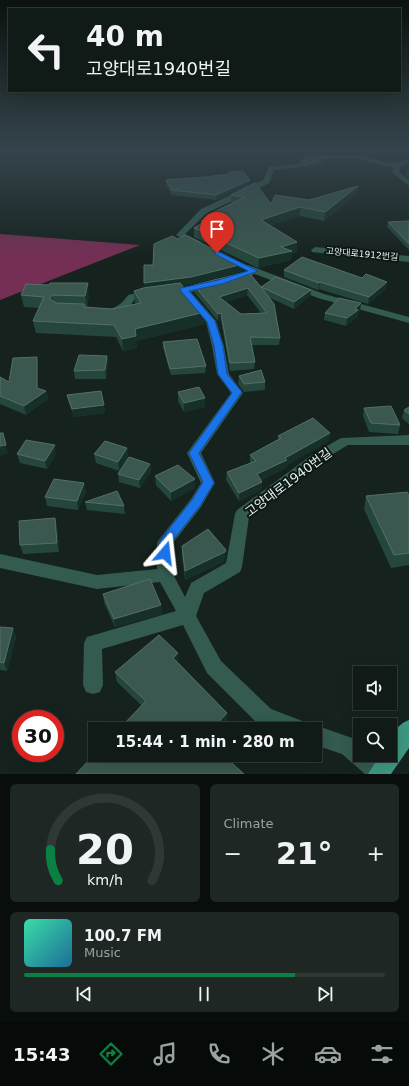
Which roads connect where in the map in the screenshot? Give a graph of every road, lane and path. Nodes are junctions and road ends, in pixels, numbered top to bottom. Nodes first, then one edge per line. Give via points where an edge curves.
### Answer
1 (253, 187) edge
2 (207, 248) edge
3 (315, 250) dead end
4 (409, 259) edge
5 (241, 265) edge
6 (254, 271) junction
7 (173, 291) junction
8 (102, 312) edge
9 (409, 320) edge
10 (409, 440) edge
11 (0, 562) edge
12 (165, 575) junction
13 (187, 616) junction
14 (93, 685) dead end
15 (280, 722) edge
16 (409, 730) edge
17 (322, 737) edge
18 (379, 773) edge

1 - 2 street via 204,211 180,235
3 - 4 street, 고양대로1912번길
5 - 6 street
6 - 7 street via 220,282
6 - 9 street via 321,296
7 - 8 street via 131,297 126,306 117,312
7 - 12 street via 211,321 223,374 237,392 194,453 208,483 196,503 165,542
10 - 13 street, 고양대로1940번길 via 346,441 318,457 242,514 234,567 196,588
11 - 12 street via 97,582
12 - 13 street
13 - 14 street via 93,643
13 - 15 street via 214,666 264,716
16 - 18 main road
17 - 18 street via 348,746

